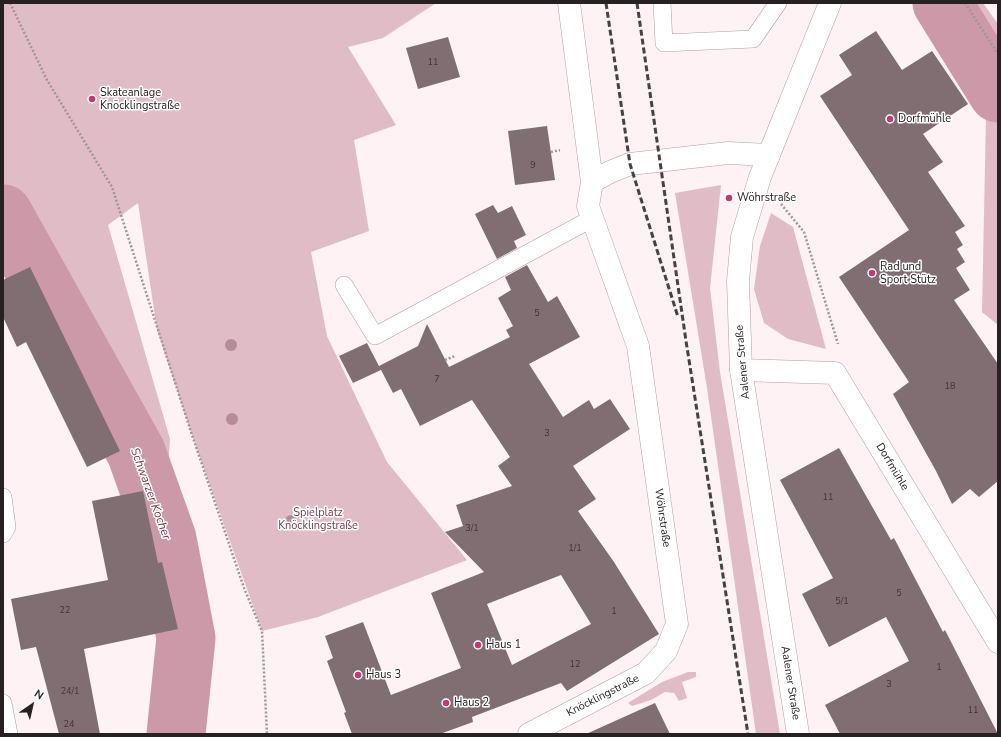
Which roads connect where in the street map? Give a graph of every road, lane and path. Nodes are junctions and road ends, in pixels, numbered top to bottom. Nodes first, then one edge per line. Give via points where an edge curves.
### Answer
1 (10, 3) edge
2 (569, 3) edge
3 (662, 3) edge
4 (778, 3) edge
5 (830, 3) edge
6 (965, 3) edge
7 (998, 54) edge
8 (559, 150) dead end
9 (551, 152) dead end
10 (769, 155) junction
11 (760, 177) junction
12 (592, 182) junction
13 (593, 218) junction
14 (344, 285) dead end
15 (455, 356) dead end
16 (445, 360) dead end
17 (741, 370) junction
18 (835, 373) junction
19 (3, 497) edge
20 (3, 534) edge
21 (677, 624) joint
22 (998, 642) edge
23 (3, 703) edge
24 (9, 734) edge
25 (267, 734) edge
26 (529, 734) edge
27 (798, 734) edge

1 - 25 path via 47,80 112,187 244,588 262,631
2 - 12 street, Wöhrstraße
3 - 4 lane via 664,43 753,39
5 - 10 street, Aalener Straße
6 - 7 path
8 - 9 path
10 - 11 street, Aalener Straße
10 - 12 street via 728,153 630,164
11 - 17 street, Aalener Straße via 742,237 738,281
11 - 18 path via 804,232 843,361
12 - 13 street, Wöhrstraße via 588,206
13 - 14 lane via 375,336
13 - 21 street, Wöhrstraße via 638,346
15 - 16 path
17 - 18 street
17 - 27 street, Aalener Straße
18 - 22 street, Dorfmühle
19 - 20 lane via 7,526
21 - 26 street, Knöcklingstraße via 666,651 646,673
23 - 24 lane

